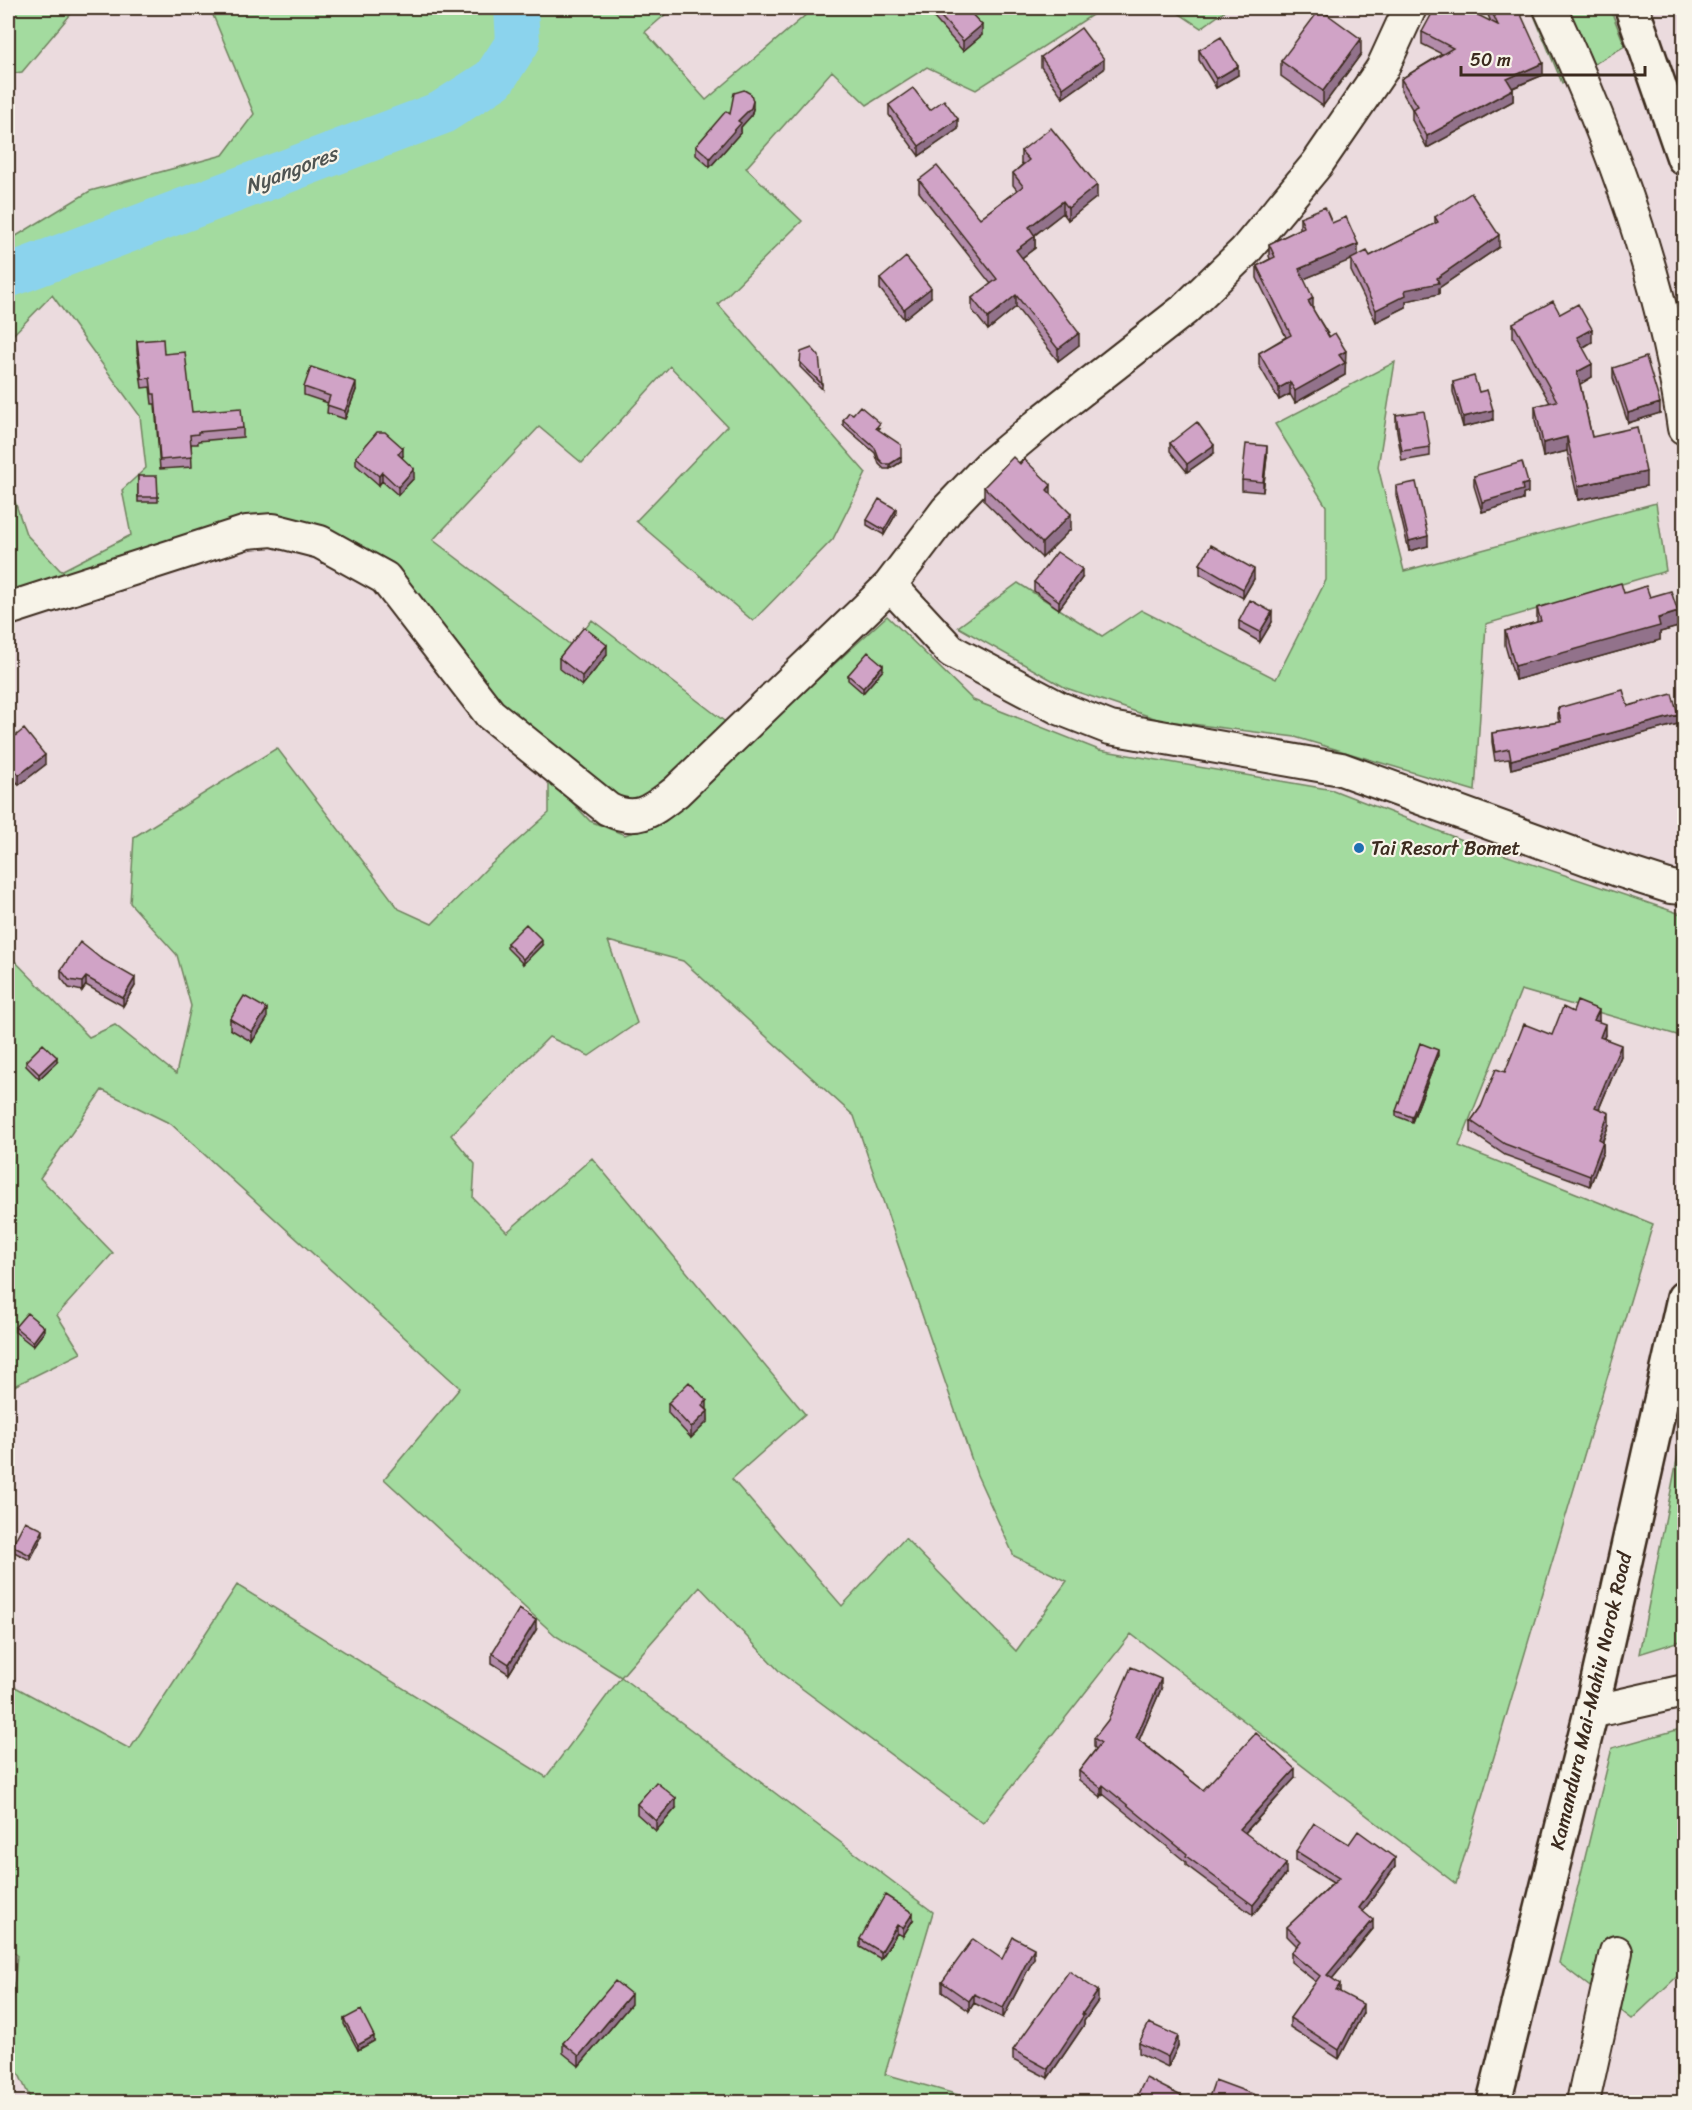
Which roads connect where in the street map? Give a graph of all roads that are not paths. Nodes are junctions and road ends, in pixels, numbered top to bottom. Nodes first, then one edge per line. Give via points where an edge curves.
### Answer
1 (1410, 8) edge
2 (1550, 8) edge
3 (1632, 8) edge
4 (1684, 158) edge
5 (1684, 419) edge
6 (890, 585) junction
7 (8, 609) edge
8 (1684, 888) edge
9 (1684, 1298) edge
10 (1684, 1691) edge
11 (1591, 1712) junction
12 (1616, 1952) dead end
13 (1494, 2103) edge
14 (1583, 2103) edge

1 - 6 street via 1382,69 1317,164 1245,251 1184,310 990,465 947,510
2 - 5 street via 1603,130 1641,244 1664,318
3 - 4 highway
6 - 7 street via 676,792 641,816 620,815 608,809 490,714 385,578 320,542 273,530 247,532
6 - 8 street via 951,651 1059,708 1110,728 1341,769 1618,870
9 - 11 highway, Kamandura Mai-Mahiu Narok Road
10 - 11 street
11 - 13 highway, Kamandura Mai-Mahiu Narok Road
12 - 14 street

